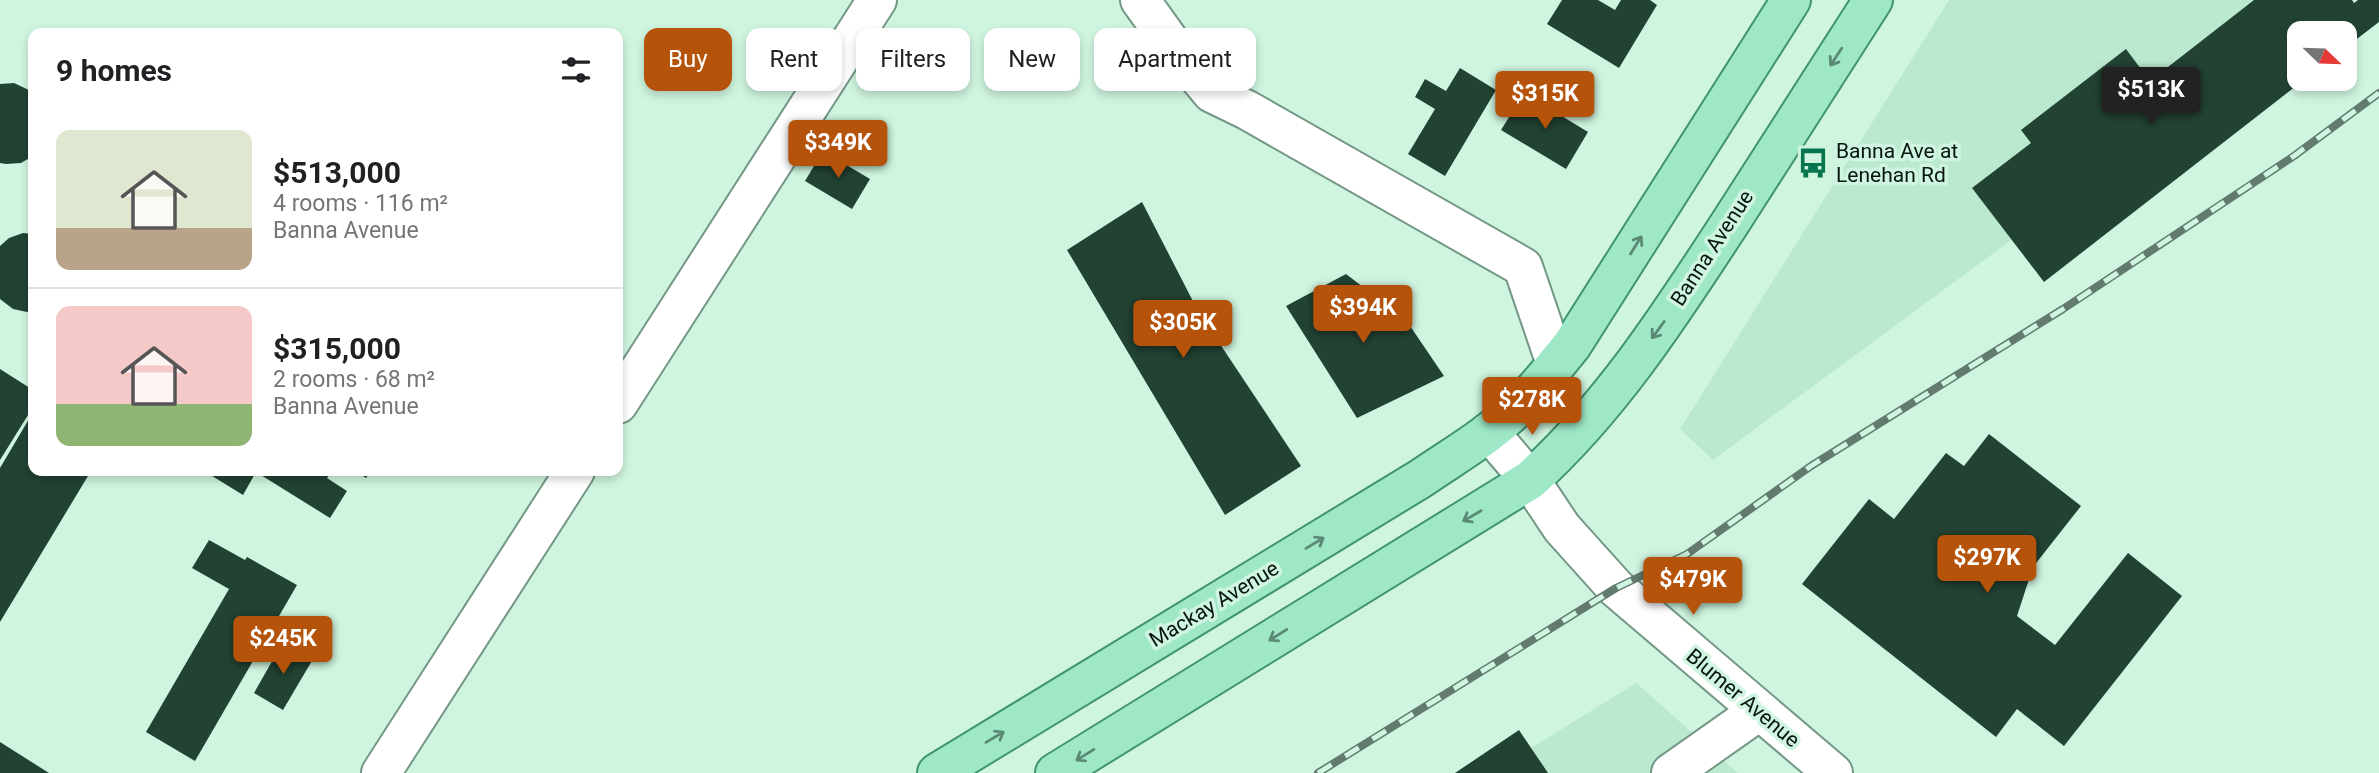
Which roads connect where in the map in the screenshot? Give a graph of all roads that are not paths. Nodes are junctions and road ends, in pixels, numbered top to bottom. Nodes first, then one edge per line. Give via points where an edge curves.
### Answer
1 (877, 0) edge
2 (1140, 0) edge
3 (1791, 0) edge
4 (1872, 0) edge
5 (1556, 364) junction
6 (623, 396) edge
7 (1489, 432) junction
8 (572, 476) edge
9 (1530, 480) junction
10 (1759, 712) junction
11 (381, 773) edge
12 (937, 773) edge
13 (1055, 773) edge
14 (1671, 773) edge
15 (1833, 773) edge

1 - 6 street
2 - 5 street via 1212,93 1523,267
5 -> 3 main road
4 -> 9 main road, Banna Avenue via 1660,327 1594,415
5 - 7 main road
7 - 9 street, Blumer Avenue
12 -> 7 main road, Mackay Avenue via 1420,479
8 - 11 street
9 - 10 street, Blumer Avenue via 1562,528 1616,589
9 -> 13 main road
10 - 14 street
10 - 15 street, Blumer Avenue

